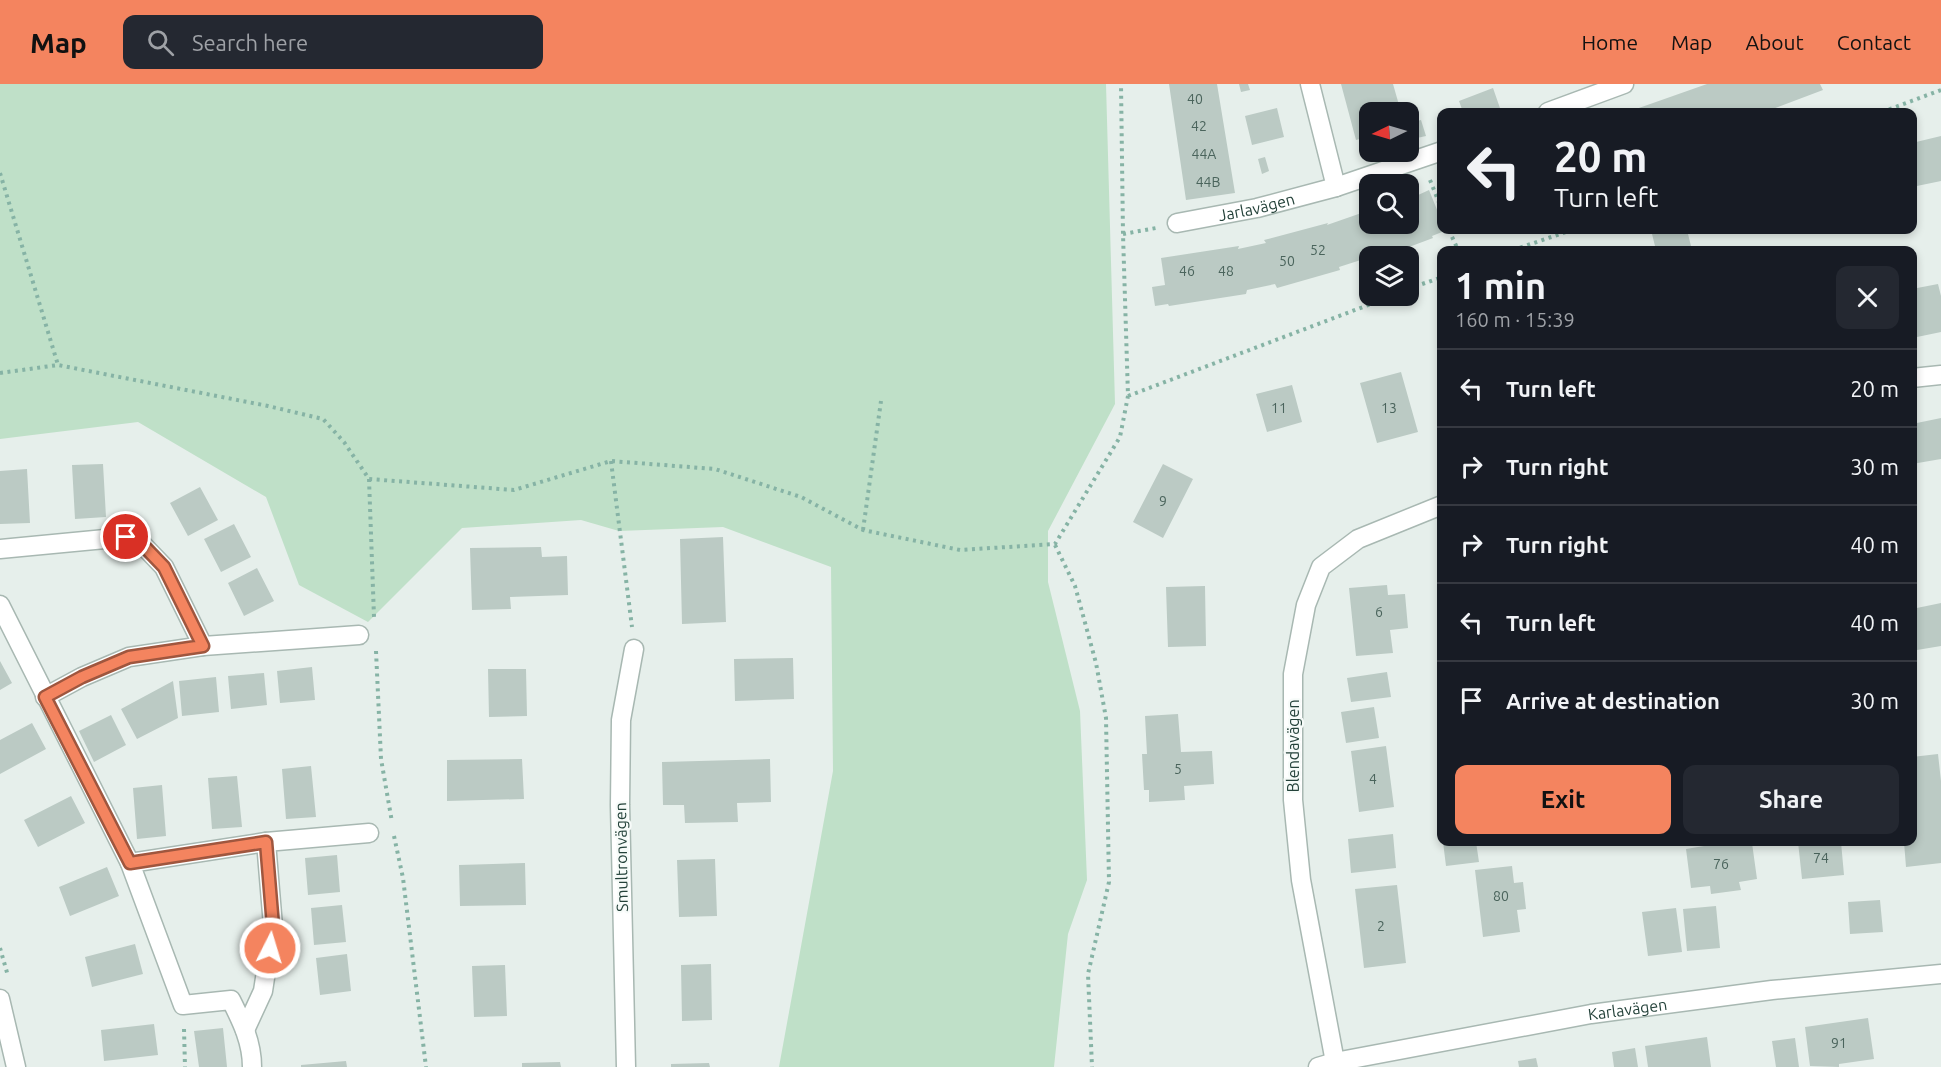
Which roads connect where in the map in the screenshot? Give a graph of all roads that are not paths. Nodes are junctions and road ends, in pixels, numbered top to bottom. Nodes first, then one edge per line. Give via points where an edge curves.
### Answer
1 (1311, 84) edge
2 (1624, 84) edge
3 (1559, 108) edge
4 (1437, 153) edge
5 (1336, 186) junction
6 (1177, 223) dead end
7 (1941, 375) edge
8 (1917, 377) edge
9 (1437, 507) edge
10 (0, 549) edge
11 (0, 605) edge
12 (359, 635) dead end
13 (203, 646) junction
14 (634, 649) road end
15 (45, 697) junction
16 (369, 833) dead end
17 (266, 842) junction
18 (130, 863) junction
19 (1941, 974) edge
20 (0, 999) edge
21 (245, 1030) junction
22 (252, 1059) edge
23 (1327, 1064) edge
24 (16, 1067) edge
25 (626, 1067) edge

1 - 5 street
2 - 3 street
4 - 5 street, Jarlavägen
5 - 6 street, Jarlavägen via 1257,208
7 - 8 street
9 - 23 street, Blendavägen via 1358,539 1321,567 1306,605 1293,674 1293,800
10 - 13 street via 126,537 140,542 164,567
11 - 15 street
12 - 13 street
13 - 15 street via 129,657
14 - 25 street, Smultronvägen via 621,731
15 - 18 street
16 - 17 street
17 - 18 street
17 - 21 street via 273,926 263,991
18 - 21 street via 183,1005 231,1000
19 - 23 street, Karlavägen via 1772,990 1591,1014
20 - 24 street
21 - 22 street

